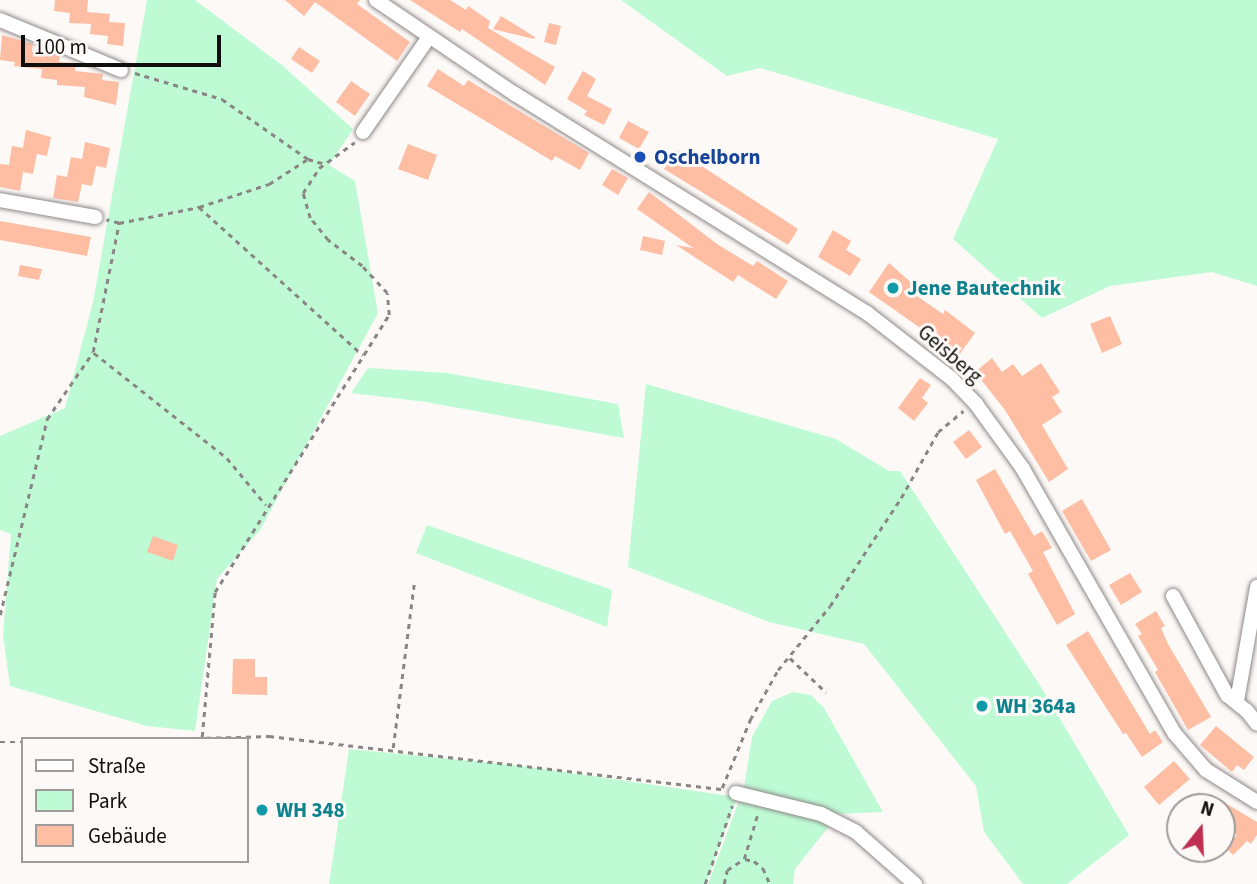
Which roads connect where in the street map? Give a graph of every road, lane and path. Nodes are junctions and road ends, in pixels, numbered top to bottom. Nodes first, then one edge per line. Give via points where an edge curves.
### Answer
1 (376, 0) edge
2 (0, 20) edge
3 (429, 37) junction
4 (121, 70) joint
5 (363, 132) joint
6 (308, 159) junction
7 (326, 164) junction
8 (0, 200) edge
9 (199, 207) junction
10 (95, 217) joint
11 (119, 223) junction
12 (93, 352) junction
13 (364, 356) junction
14 (976, 404) junction
15 (266, 505) junction
16 (414, 584) dead end
17 (1257, 587) edge
18 (1173, 596) dead end
19 (0, 615) edge
20 (790, 657) junction
21 (825, 692) dead end
22 (1237, 701) junction
23 (1257, 724) edge
24 (202, 737) edge
25 (21, 741) edge
26 (0, 742) edge
27 (393, 748) junction
28 (721, 789) junction
29 (736, 793) junction
30 (1257, 802) edge
31 (758, 813) dead end
32 (744, 859) junction
33 (705, 884) edge
34 (724, 884) edge
35 (770, 884) edge
36 (915, 884) edge

1 - 3 street, Geisberg
2 - 4 street
3 - 5 street
3 - 14 street, Geisberg via 867,313 952,379
4 - 6 path via 222,99
5 - 7 path via 348,150
6 - 7 path
6 - 9 path via 269,184
7 - 13 path via 303,193 310,218 387,293 389,315
8 - 10 street
9 - 11 path
9 - 13 path
10 - 11 path
11 - 12 path
12 - 15 path via 227,458
12 - 19 path via 47,419
13 - 15 path
14 - 20 path via 938,432 830,606
14 - 30 street, Geisberg via 1023,468 1175,733 1206,770
15 - 24 path via 215,592
16 - 27 path
17 - 22 street
18 - 22 street via 1227,695
20 - 21 path
20 - 28 path via 750,720
22 - 23 street
24 - 27 path via 269,736
25 - 26 path
27 - 28 path
28 - 29 path
29 - 33 path
29 - 36 street via 821,814 856,832
31 - 32 path
32 - 34 path via 727,870
32 - 35 path via 763,868

